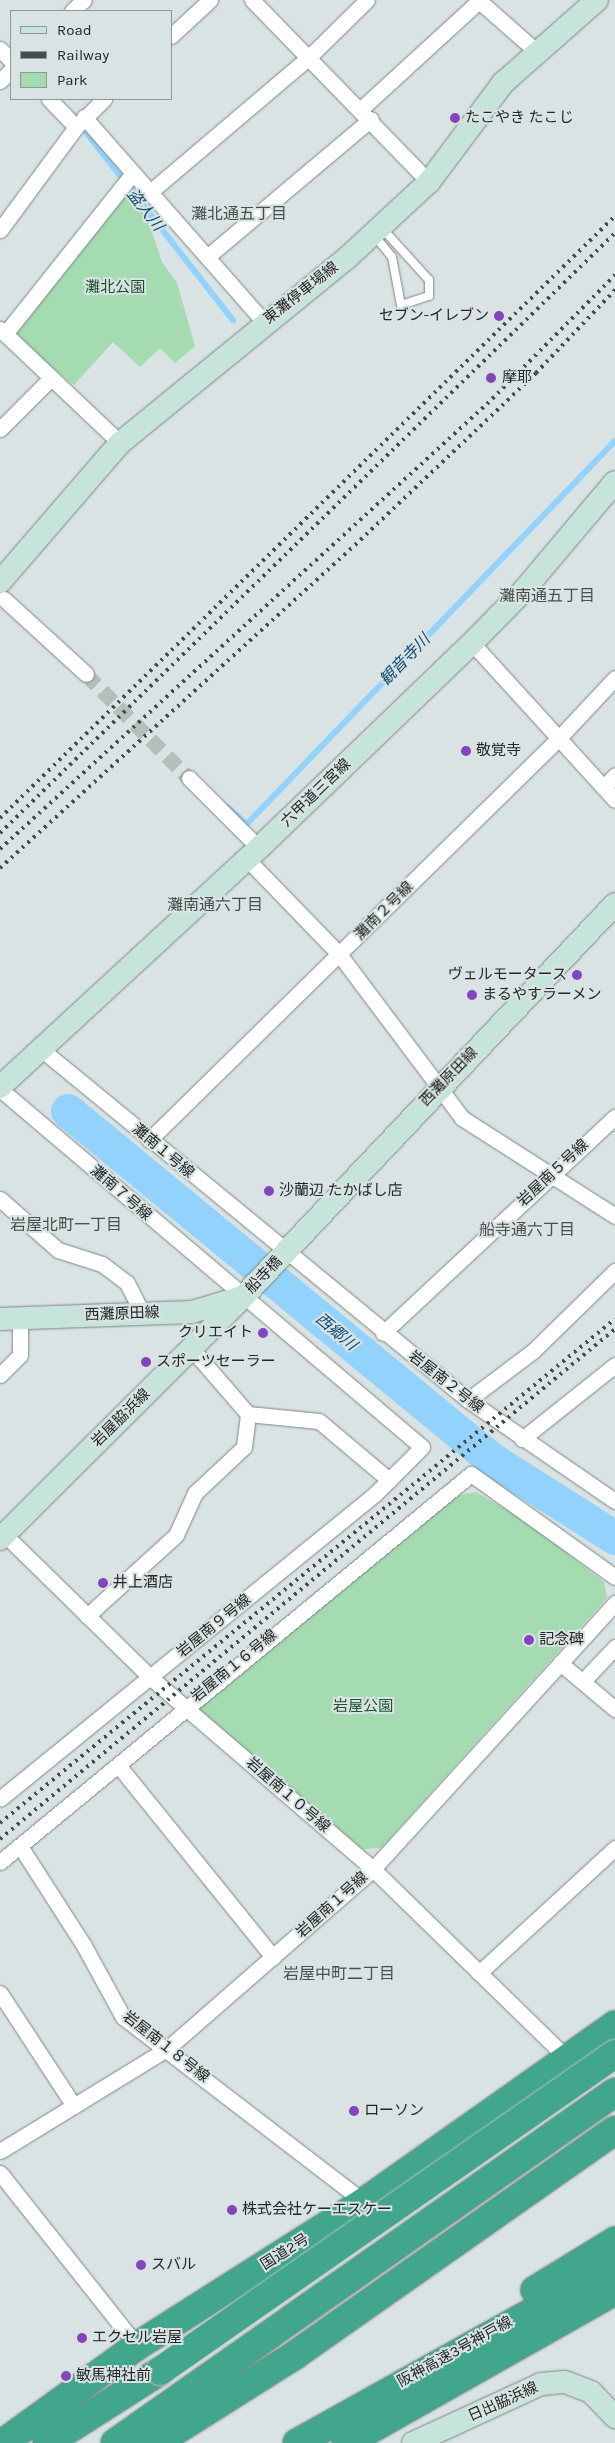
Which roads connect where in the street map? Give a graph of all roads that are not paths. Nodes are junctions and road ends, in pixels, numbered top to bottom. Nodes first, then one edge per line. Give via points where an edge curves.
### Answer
1 (84, 0) edge
2 (210, 0) edge
3 (252, 0) edge
4 (367, 0) edge
5 (479, 0) edge
6 (597, 0) edge
7 (73, 10) edge
8 (172, 35) edge
9 (0, 49) edge
10 (536, 52) junction
11 (309, 57) junction
12 (10, 60) edge
13 (10, 71) edge
14 (0, 81) edge
15 (49, 100) edge
16 (103, 100) edge
17 (366, 113) junction
18 (80, 122) junction
19 (132, 173) junction
20 (430, 182) junction
21 (150, 192) junction
22 (0, 230) edge
23 (376, 230) junction
24 (207, 257) junction
25 (264, 322) junction
26 (2, 332) edge
27 (51, 378) junction
28 (0, 429) edge
29 (120, 443) junction
30 (615, 482) edge
31 (2, 590) edge
32 (472, 643) junction
33 (86, 674) tunnel mouth
34 (615, 678) edge
35 (559, 738) junction
36 (615, 775) edge
37 (189, 778) tunnel mouth
38 (604, 788) junction
39 (615, 800) edge
40 (253, 853) junction
41 (615, 904) edge
42 (339, 954) junction
43 (41, 1049) junction
44 (440, 1086) junction
45 (0, 1088) edge
46 (615, 1117) edge
47 (149, 1140) junction
48 (549, 1176) junction
49 (0, 1198) edge
50 (615, 1216) edge
51 (285, 1253) junction
52 (615, 1272) edge
53 (243, 1297) junction
54 (144, 1314) junction
55 (10, 1318) edge
56 (383, 1333) junction
57 (191, 1348) junction
58 (615, 1365) edge
59 (0, 1375) edge
60 (468, 1400) junction
61 (248, 1414) junction
62 (522, 1439) junction
63 (422, 1447) joint
64 (389, 1480) junction
65 (615, 1501) edge
66 (1, 1535) edge
67 (615, 1577) edge
68 (615, 1602) edge
69 (87, 1616) junction
70 (615, 1647) edge
71 (560, 1663) junction
72 (151, 1678) junction
73 (583, 1681) junction
74 (185, 1707) junction
75 (615, 1709) edge
76 (118, 1764) junction
77 (0, 1799) edge
78 (20, 1846) junction
79 (615, 1848) edge
80 (0, 1862) edge
81 (373, 1869) junction
82 (273, 1957) junction
83 (479, 1973) junction
84 (0, 1994) edge
85 (615, 2025) edge
86 (168, 2048) junction
87 (579, 2052) junction
88 (615, 2054) edge
89 (615, 2083) edge
90 (615, 2092) edge
91 (74, 2106) junction
92 (615, 2130) edge
93 (0, 2151) edge
94 (0, 2173) edge
95 (364, 2202) junction
96 (615, 2241) edge
97 (615, 2266) edge
98 (615, 2291) edge
99 (615, 2310) edge
100 (137, 2346) junction
101 (395, 2385) junction
102 (615, 2417) edge
103 (389, 2418) junction
104 (3, 2443) edge
105 (47, 2443) edge
106 (115, 2443) edge
107 (156, 2443) edge
108 (297, 2443) edge
109 (346, 2443) edge
110 (413, 2443) edge

1 - 7 street
2 - 8 street
3 - 11 street
4 - 11 street
5 - 10 street
5 - 17 street
6 - 10 street, 東灘停車場線
9 - 12 street
10 - 20 street, 東灘停車場線 via 503,83
11 - 17 street
11 - 21 street
13 - 14 street
15 - 18 street
16 - 18 street
17 - 20 street
17 - 24 street
18 - 19 street
18 - 22 street
19 - 21 street
19 - 26 street
20 - 23 street, 東灘停車場線
21 - 24 street
23 - 23 lane via 428,280 429,296 401,305 392,257
23 - 25 street, 東灘停車場線
24 - 25 street
25 - 29 street, 東灘停車場線
26 - 27 street
27 - 28 street
27 - 29 street
29 - 31 street, 東灘停車場線
30 - 32 street, 六甲道三宮線 via 524,590
31 - 33 street
32 - 35 street
32 - 40 street, 六甲道三宮線
34 - 35 street, 灘南２号線
35 - 38 street
35 - 42 street, 灘南２号線
36 - 38 street
37 - 40 street
38 - 39 street
40 - 42 street
40 - 43 street, 六甲道三宮線
41 - 44 street, 西灘原田線
42 - 44 street
42 - 47 street, 灘南２号線
43 - 45 street, 六甲道三宮線
43 - 47 street, 灘南１号線
44 - 48 street via 462,1118
44 - 51 street, 西灘原田線
45 - 53 street, 灘南７号線
46 - 48 street, 岩屋南５号線
47 - 51 street, 灘南１号線
48 - 50 street
48 - 56 street, 岩屋南５号線
49 - 54 street via 58,1250 102,1264 127,1283
51 - 53 street, 船寺橋
51 - 56 street, 岩屋南２号線
52 - 60 street via 533,1351
53 - 54 street, 西灘原田線 via 192,1312
53 - 57 street, 岩屋脇浜線
53 - 63 street, 灘南７号線
54 - 55 street, 西灘原田線
55 - 59 street via 20,1355
56 - 60 street, 岩屋南２号線
57 - 61 street
57 - 66 street, 岩屋脇浜線
58 - 62 street
60 - 62 street, 岩屋南２号線
61 - 64 street via 319,1421
61 - 69 street via 244,1446 195,1493 176,1535
62 - 65 street, 岩屋南２号線
63 - 64 street, 岩屋南９号線
64 - 72 street, 岩屋南９号線
66 - 69 street, 岩屋南１０号線
67 - 74 street, 岩屋南１６号線 via 471,1474
68 - 71 street, 岩屋南１号線
69 - 72 street, 岩屋南１０号線
70 - 73 street
71 - 73 street
71 - 81 street, 岩屋南１号線
72 - 74 street, 岩屋南１０号線
72 - 77 street, 岩屋南９号線
73 - 75 street
74 - 76 street, 岩屋南１６号線
74 - 81 street, 岩屋南１０号線
76 - 78 street, 岩屋南１６号線
76 - 82 street
78 - 80 street, 岩屋南１６号線
78 - 86 street, 岩屋南１８号線 via 83,1944 123,2017
79 - 83 street
81 - 82 street, 岩屋南１号線
81 - 83 street, 岩屋南１０号線
82 - 86 street, 岩屋南１号線
83 - 87 street, 岩屋南１０号線
84 - 91 street
85 - 87 highway, 国道2号
86 - 91 street, 岩屋南１号線
86 - 95 street, 岩屋南１８号線
87 - 89 highway
87 - 95 highway, 国道2号
88 - 105 highway, 国道2号, bridge via 160,2371
90 - 106 highway
91 - 93 street, 岩屋南１号線
92 - 107 highway via 295,2355
94 - 100 street
95 - 100 highway, 国道2号
96 - 101 highway
97 - 101 highway, 阪神高速3号神戸線
98 - 103 highway, 阪神高速3号神戸線
99 - 103 highway
100 - 104 highway, 国道2号
101 - 108 highway, 阪神高速3号神戸線
102 - 110 street, 日出脇浜線 via 591,2392 565,2382 541,2384
103 - 109 highway, 阪神高速3号神戸線

